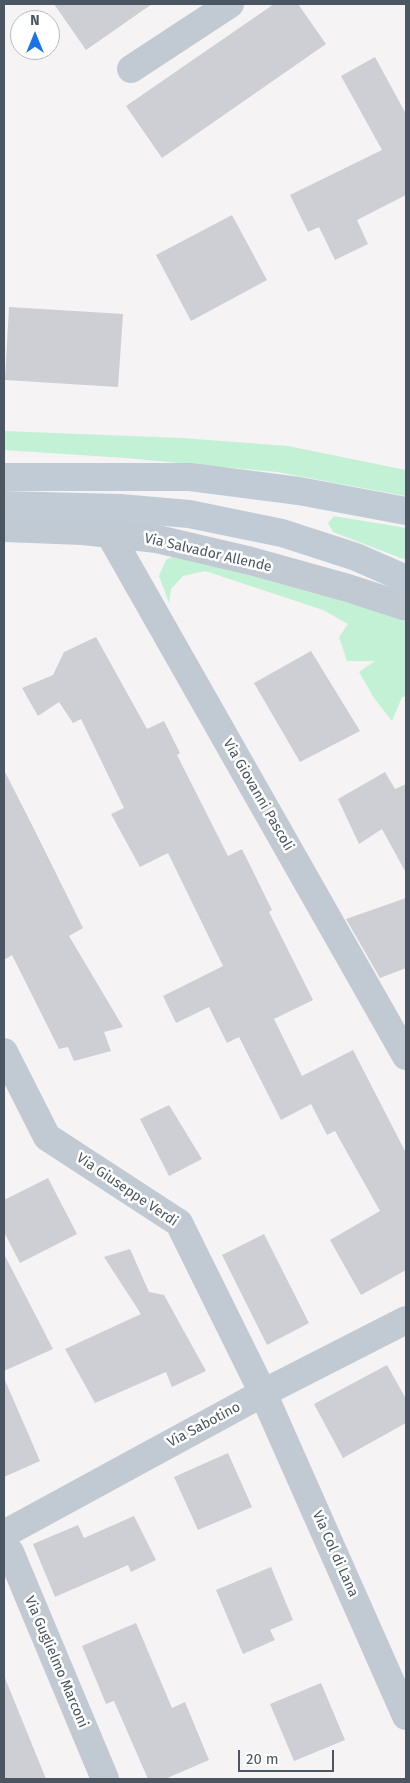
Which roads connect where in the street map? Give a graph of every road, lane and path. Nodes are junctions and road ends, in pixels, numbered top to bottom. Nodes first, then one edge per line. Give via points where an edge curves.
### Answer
1 (230, 4) edge
2 (131, 69) dead end
3 (4, 477) edge
4 (4, 505) edge
5 (406, 511) edge
6 (4, 528) edge
7 (109, 533) junction
8 (406, 579) edge
9 (406, 607) edge
10 (4, 1052) edge
11 (406, 1056) edge
12 (406, 1320) edge
13 (263, 1393) junction
14 (4, 1534) edge
15 (4, 1549) edge
16 (406, 1716) edge
17 (105, 1779) edge

1 - 2 street
3 - 5 main road via 190,477 299,491
4 - 8 main road via 120,508 189,514 282,533 356,557
6 - 7 street, Via Salvador Allende
7 - 9 street, Via Salvador Allende via 157,539 251,561
7 - 11 street, Via Giovanni Pascoli
10 - 13 street, Via Giuseppe Verdi via 47,1137 179,1223
12 - 13 street, Via Sabotino
13 - 14 street, Via Sabotino
13 - 16 street, Via Col di Lana
15 - 17 street, Via Guglielmo Marconi via 10,1552

